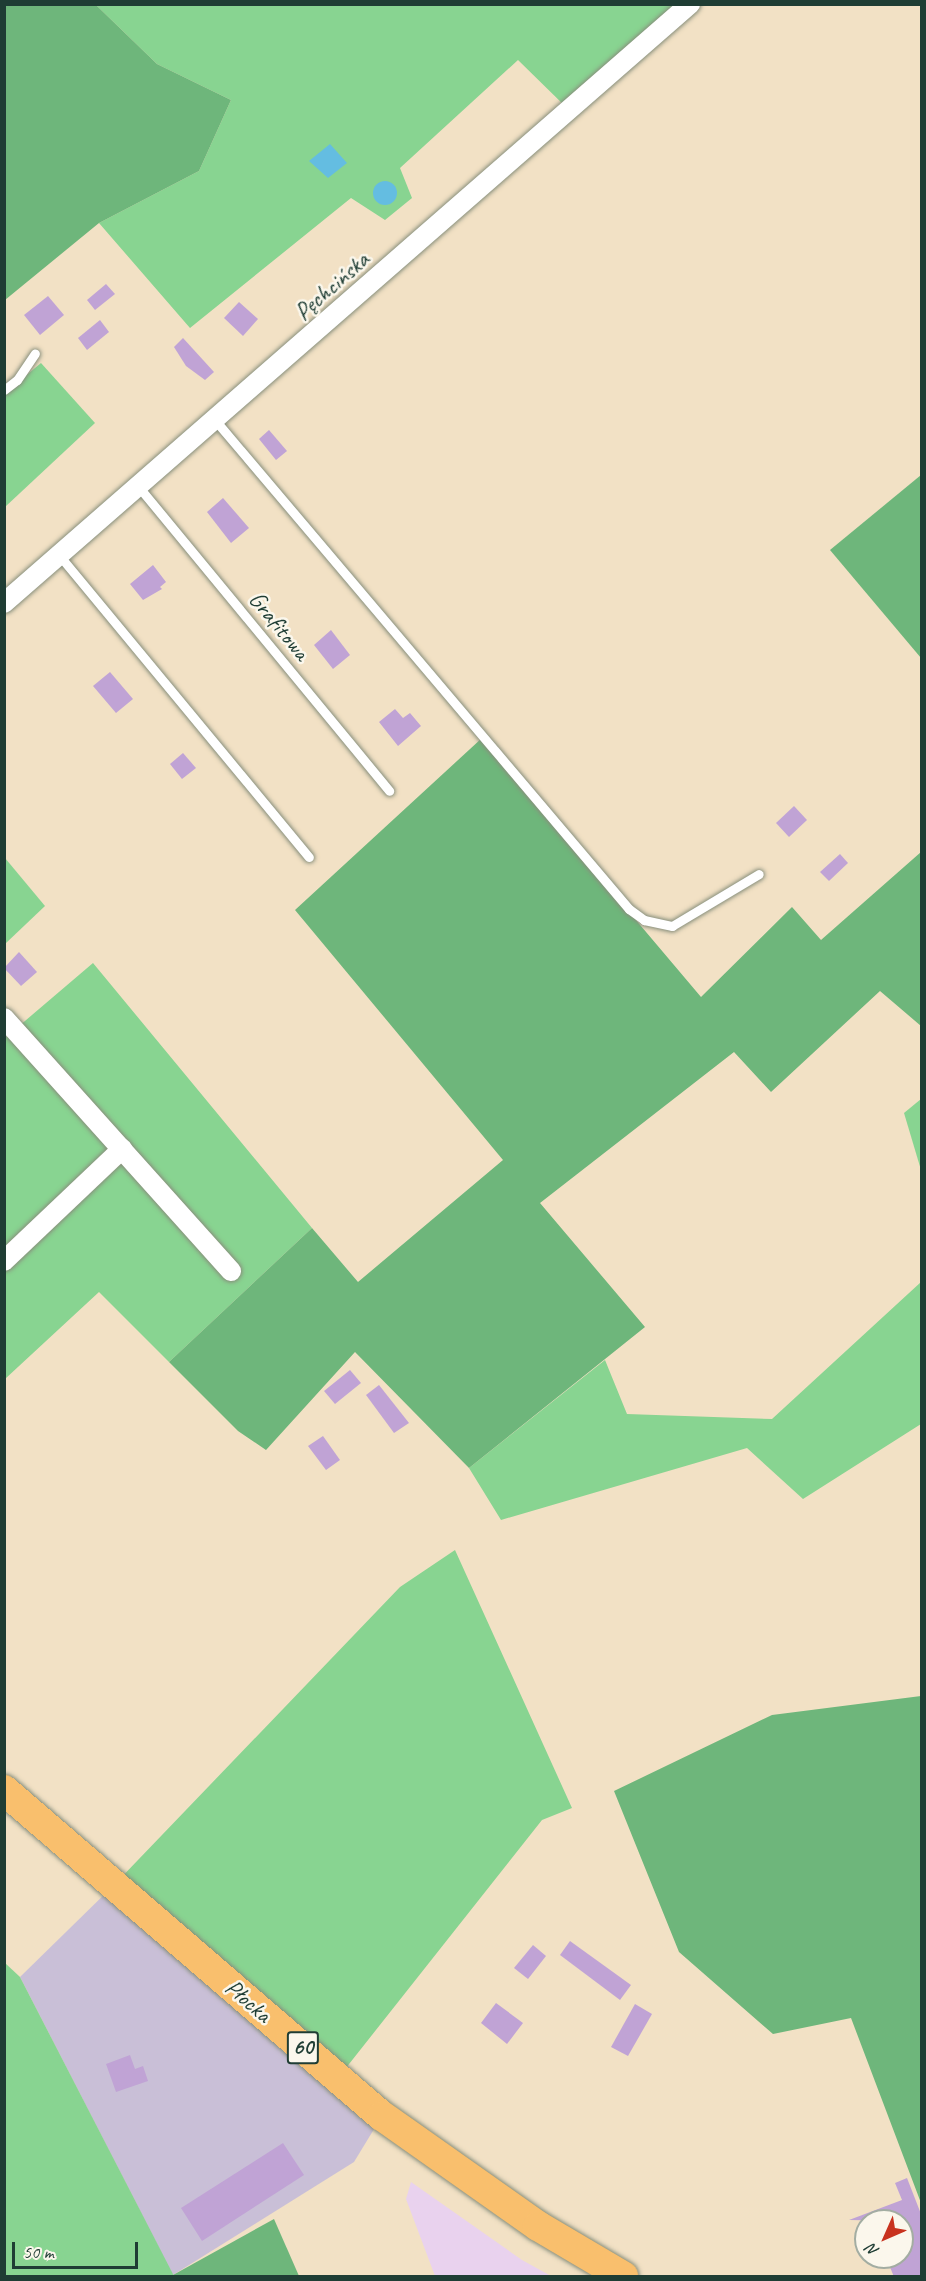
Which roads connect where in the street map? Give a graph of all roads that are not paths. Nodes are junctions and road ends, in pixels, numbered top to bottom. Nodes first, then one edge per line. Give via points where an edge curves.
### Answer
1 (690, 4) edge
2 (35, 354) dead end
3 (4, 390) edge
4 (215, 420) junction
5 (138, 486) junction
6 (59, 555) junction
7 (4, 603) edge
8 (389, 791) dead end
9 (309, 857) dead end
10 (759, 874) dead end
11 (4, 1018) edge
12 (122, 1149) junction
13 (4, 1261) edge
14 (231, 1271) dead end
15 (4, 1790) edge
16 (623, 2277) edge

1 - 4 street, Pęchcińska
2 - 3 lane via 17,380
4 - 5 street, Pęchcińska
4 - 10 lane via 628,909 644,920 672,926
5 - 6 street, Pęchcińska
5 - 8 lane, Grafitowa
6 - 7 street, Pęchcińska
6 - 9 lane
11 - 12 street
12 - 13 street
12 - 14 street
15 - 16 main road, Płocka / 60 via 382,2116 538,2226

